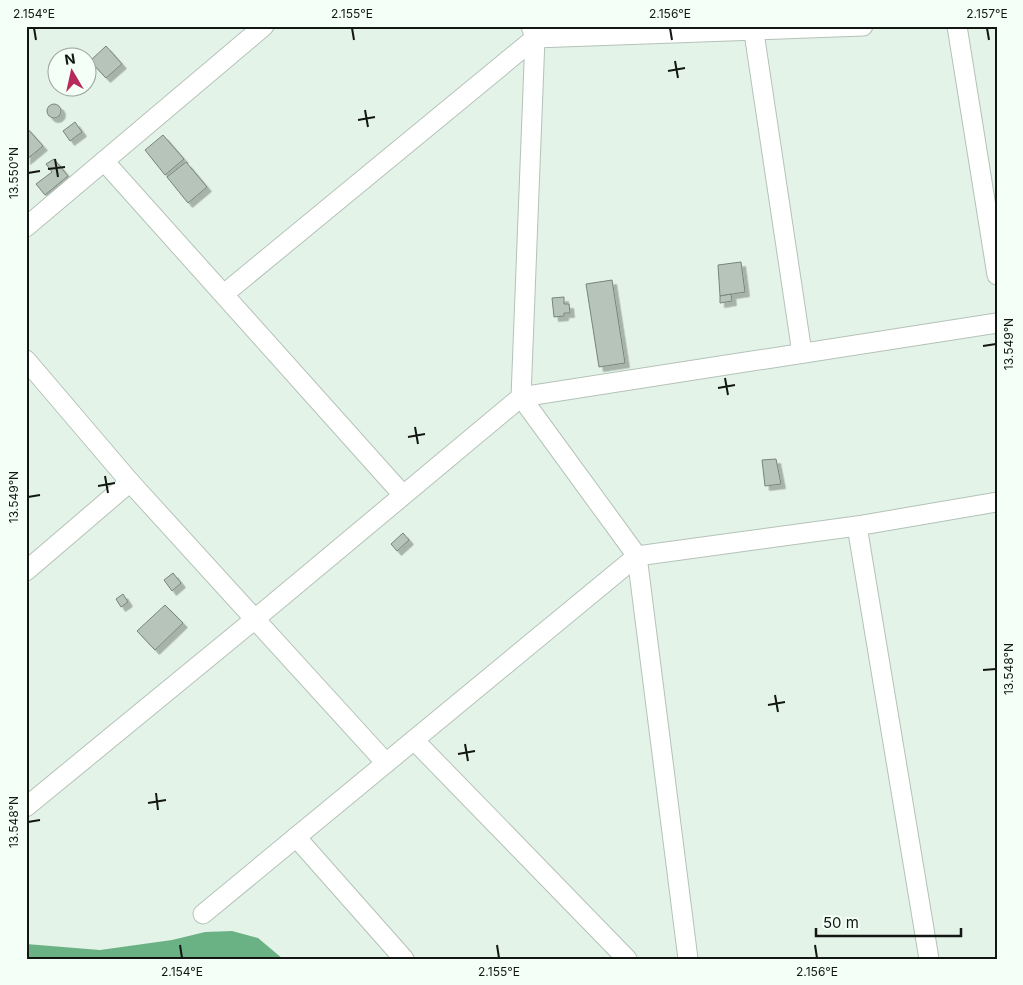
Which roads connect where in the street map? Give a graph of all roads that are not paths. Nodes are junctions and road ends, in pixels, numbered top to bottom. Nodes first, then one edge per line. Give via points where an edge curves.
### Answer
1 (264, 26) edge
2 (863, 26) edge
3 (957, 26) edge
4 (753, 28) edge
5 (533, 32) edge
6 (104, 161) junction
7 (26, 227) edge
8 (997, 275) edge
9 (224, 294) junction
10 (997, 322) edge
11 (802, 353) junction
12 (26, 360) edge
13 (521, 397) junction
14 (130, 482) junction
15 (403, 495) junction
16 (997, 502) edge
17 (857, 526) junction
18 (637, 556) junction
19 (26, 571) edge
20 (255, 619) junction
21 (414, 740) junction
22 (386, 763) junction
23 (26, 807) edge
24 (296, 837) junction
25 (203, 914) dead end
26 (404, 959) edge
27 (627, 959) edge
28 (688, 959) edge
29 (929, 959) edge

1 - 6 street
2 - 4 street
3 - 8 street
4 - 5 street
4 - 11 street
5 - 9 street
5 - 13 street
6 - 7 street
6 - 9 street
9 - 15 street
10 - 11 street
11 - 13 street
12 - 14 street
13 - 15 street
13 - 18 street
14 - 19 street
14 - 20 street
15 - 20 street
16 - 17 street
17 - 18 street
17 - 29 street
18 - 21 street
18 - 28 street
20 - 22 street
20 - 23 street
21 - 22 street
21 - 27 street
22 - 24 street
24 - 25 street
24 - 26 street

